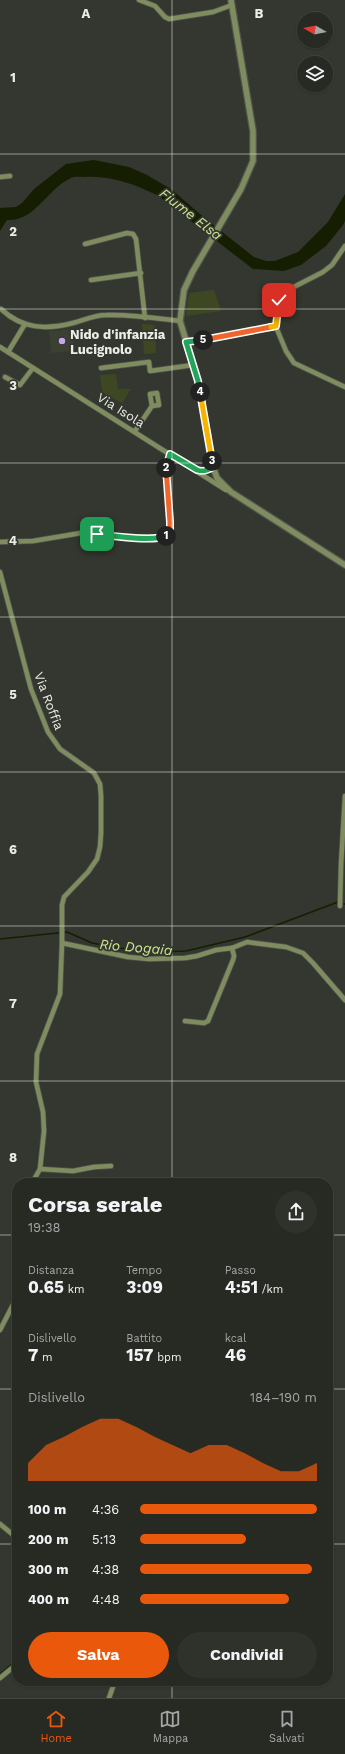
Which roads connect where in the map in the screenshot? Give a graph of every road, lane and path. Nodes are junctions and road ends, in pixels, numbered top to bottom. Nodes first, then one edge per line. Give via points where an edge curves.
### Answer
1 (139, 0) edge
2 (231, 3) edge
3 (10, 176) dead end
4 (0, 177) edge
5 (85, 244) dead end
6 (345, 246) edge
7 (141, 273) junction
8 (92, 280) dead end
9 (6, 304) dead end
10 (1, 310) edge
11 (145, 318) junction
12 (180, 321) junction
13 (24, 324) junction
14 (276, 326) junction
15 (186, 342) junction
16 (0, 347) edge
17 (8, 352) junction
18 (193, 365) junction
19 (33, 368) junction
20 (101, 368) dead end
21 (5, 377) dead end
22 (345, 387) edge
23 (152, 406) dead end
24 (135, 432) junction
25 (170, 454) junction
26 (214, 469) junction
27 (197, 470) junction
28 (204, 476) junction
29 (231, 492) junction
30 (0, 542) edge
31 (345, 565) edge
32 (0, 572) edge
33 (345, 796) edge
34 (340, 906) dead end
35 (62, 943) junction
36 (232, 948) junction
37 (345, 1000) edge
38 (185, 1021) dead end
39 (111, 1166) dead end
40 (40, 1169) junction
41 (35, 1178) edge
42 (12, 1307) edge
43 (0, 1330) edge
44 (0, 1524) edge
45 (12, 1534) edge
46 (12, 1668) edge
47 (0, 1678) edge
48 (114, 1686) edge
49 (110, 1698) edge

1 - 2 street via 155,6 169,19 213,12
2 - 12 street via 254,150 251,167 241,189 209,241 184,290
3 - 4 street
5 - 7 street via 127,233 133,234
6 - 14 street via 332,265 323,272 284,292 279,300
7 - 8 street
7 - 11 street
9 - 10 street
10 - 13 street
11 - 12 street
11 - 13 street via 100,316 52,328 35,328
12 - 15 street
13 - 17 street
14 - 15 street
14 - 22 street via 294,363
15 - 18 street
16 - 17 street, Via Isola
17 - 19 street, Via Isola
18 - 20 street via 150,371 149,362
18 - 26 street
19 - 21 street via 20,385
19 - 24 street, Via Isola
23 - 24 street
24 - 25 street, Via Isola
25 - 27 street, Via Isola
25 - 30 street via 166,468 170,530 165,536 126,537 81,533 38,541
26 - 27 street
26 - 28 street
26 - 29 street via 221,483
27 - 28 street, Via Isola
28 - 29 street, Via Isola
29 - 31 street, Via Isola
32 - 35 street, Via Roffia via 30,689 48,732 60,749 94,773 100,784 100,847 97,859 88,872 64,897
33 - 34 street
35 - 36 street via 149,959 185,958
35 - 40 street, Via Roffia via 58,1003 38,1048 36,1087 44,1122 44,1147
36 - 37 street via 248,942 298,951 313,963
36 - 38 street via 233,960 208,1021
39 - 40 street via 74,1172
40 - 41 street, Via Roffia
42 - 43 street
44 - 45 street
46 - 47 street
48 - 49 street

